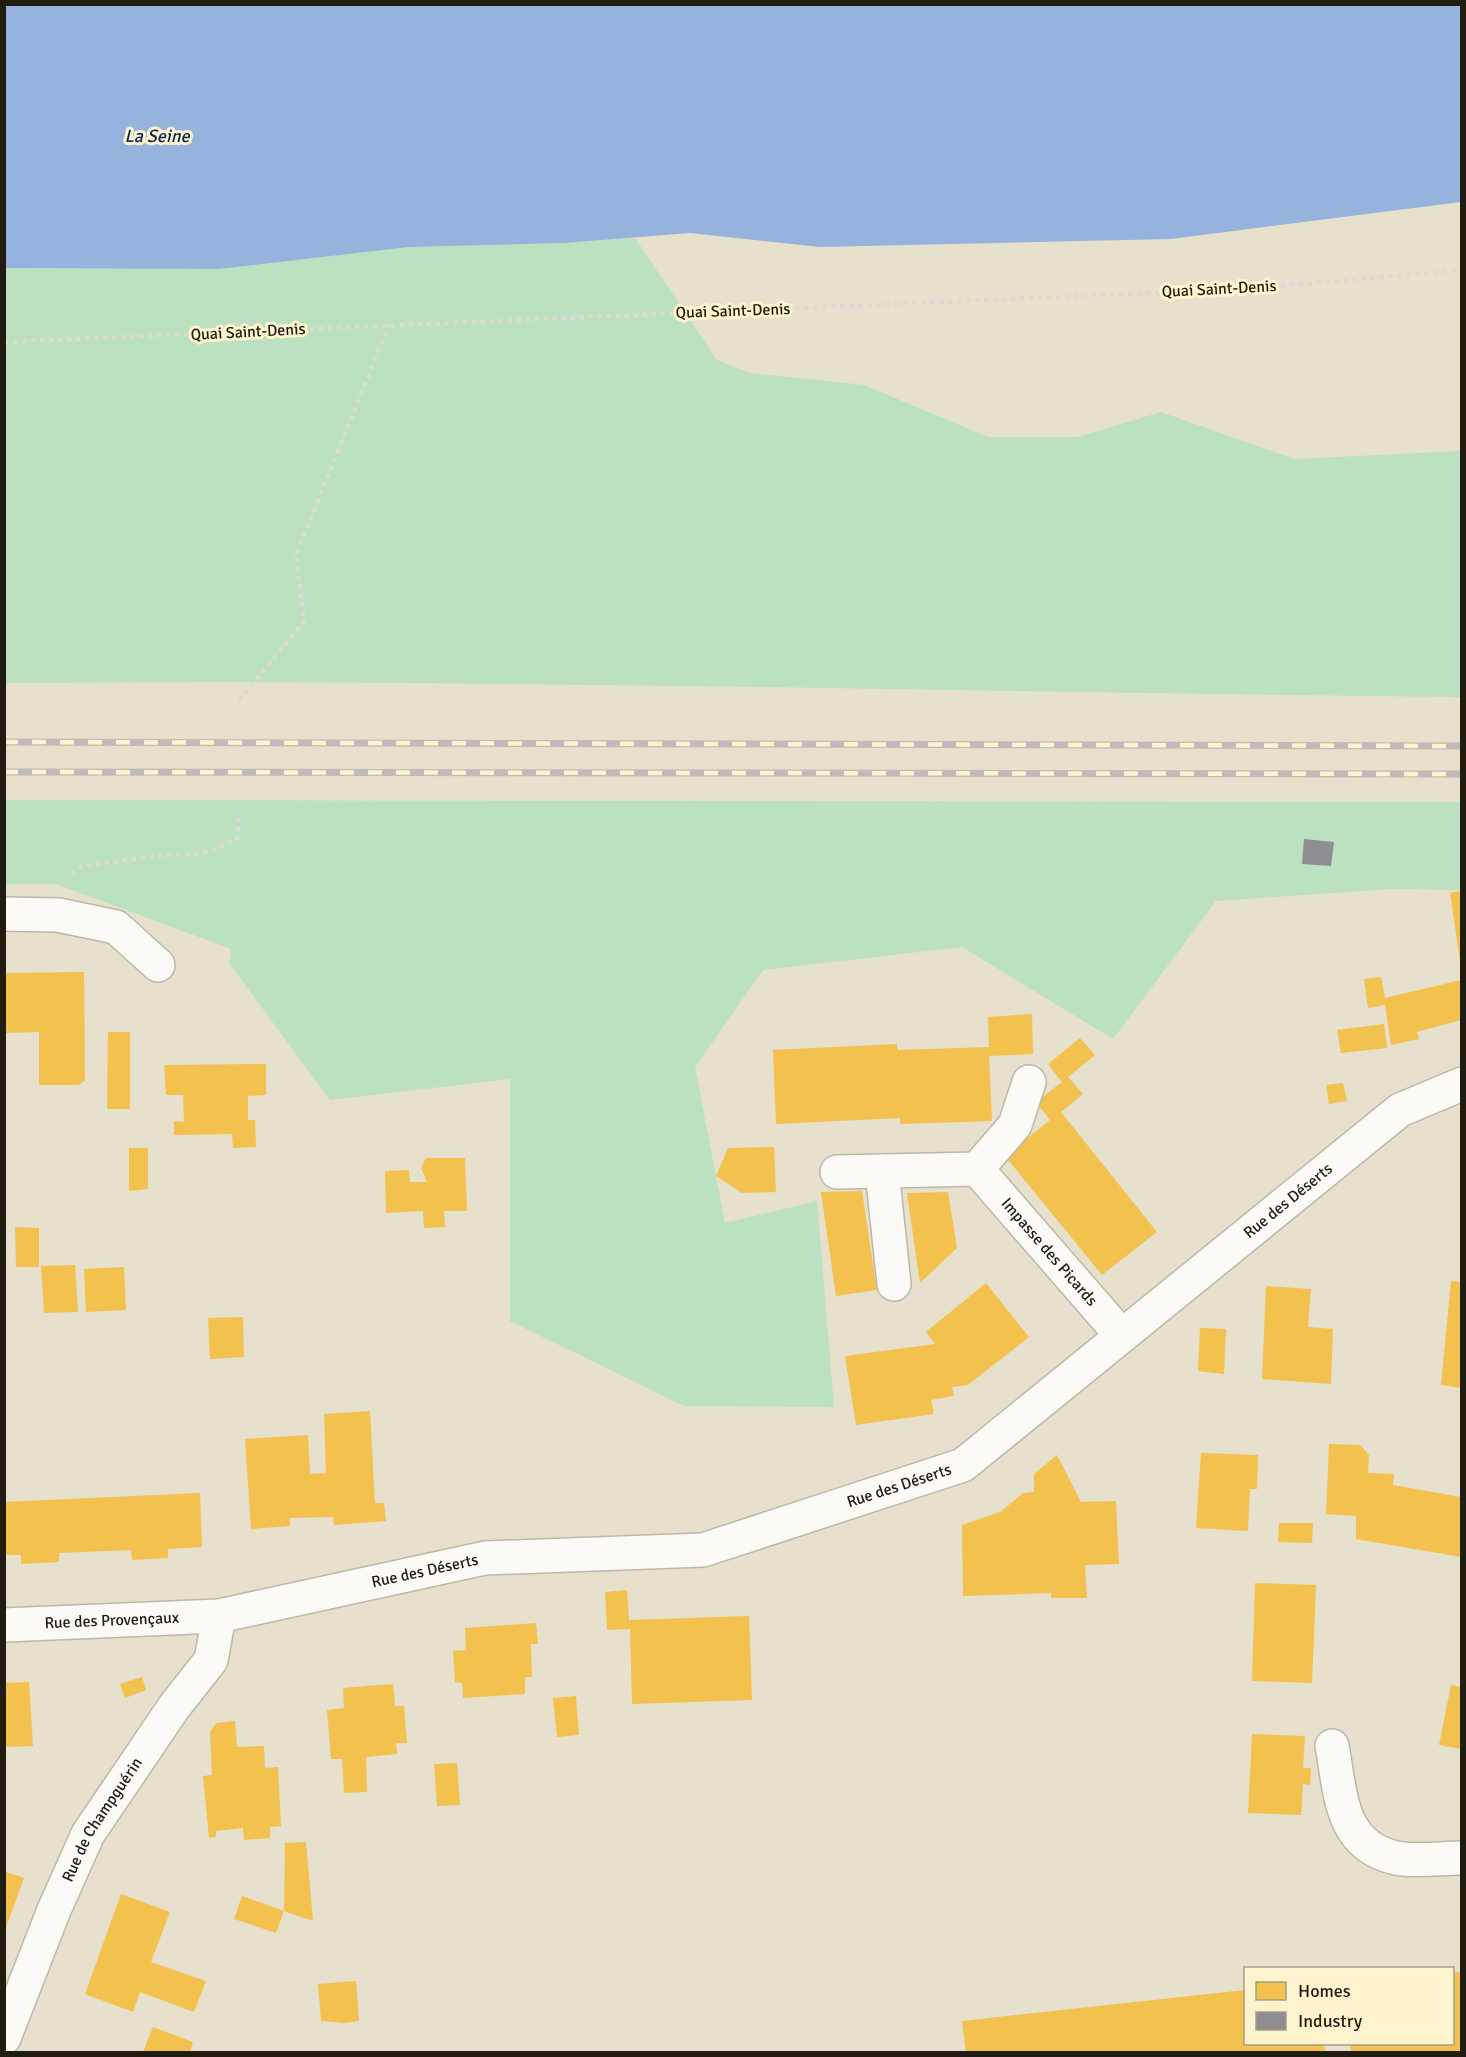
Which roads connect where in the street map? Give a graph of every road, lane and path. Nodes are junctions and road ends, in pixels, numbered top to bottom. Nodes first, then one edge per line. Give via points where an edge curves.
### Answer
1 (1461, 270) edge
2 (389, 325) junction
3 (4, 342) edge
4 (239, 700) dead end
5 (239, 814) dead end
6 (63, 878) dead end
7 (4, 914) edge
8 (158, 965) dead end
9 (1029, 1082) dead end
10 (1461, 1084) edge
11 (977, 1169) junction
12 (882, 1171) junction
13 (837, 1172) dead end
14 (894, 1284) dead end
15 (1122, 1336) junction
16 (219, 1616) junction
17 (4, 1625) edge
18 (1332, 1746) dead end
19 (1461, 1858) edge
20 (4, 2038) edge

1 - 2 path, Quai Saint-Denis via 1245,289
2 - 3 path, Quai Saint-Denis
2 - 4 path via 296,555 304,621
5 - 6 path via 237,840 203,854 155,856 79,867
7 - 8 street via 58,915 116,927
9 - 11 street via 1015,1125
10 - 15 street, Rue des Déserts via 1400,1110
11 - 12 street
11 - 15 street, Impasse des Picards
12 - 13 street
12 - 14 street
15 - 16 street, Rue des Déserts via 963,1465 703,1551 485,1558
16 - 17 street, Rue des Provençaux
16 - 20 street, Rue de Champguérin via 211,1660 174,1707 88,1834
18 - 19 street via 1345,1817 1364,1845 1396,1858

